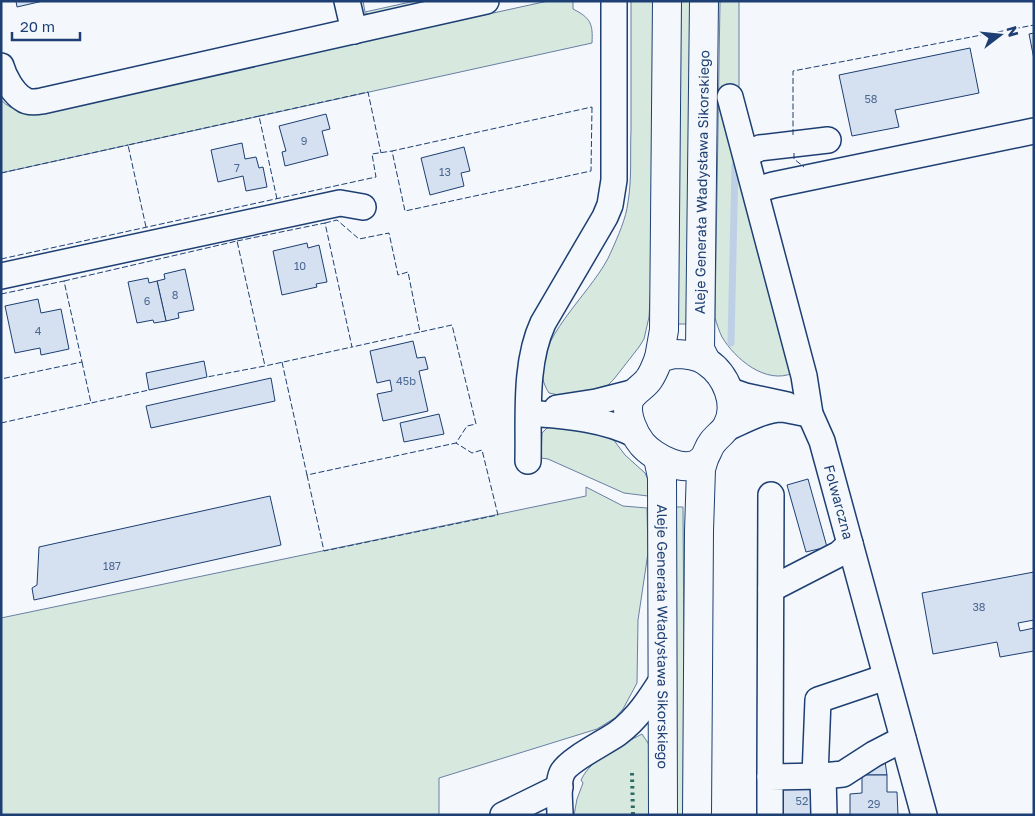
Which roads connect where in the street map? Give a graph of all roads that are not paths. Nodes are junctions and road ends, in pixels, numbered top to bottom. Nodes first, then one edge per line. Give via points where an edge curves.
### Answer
1 (347, 1) edge
2 (486, 1) edge
3 (614, 1) edge
4 (667, 1) edge
5 (704, 1) edge
6 (354, 31) junction
7 (1, 66) edge
8 (730, 97) dead end
9 (1034, 131) edge
10 (828, 140) dead end
11 (746, 154) junction
12 (756, 190) junction
13 (363, 207) dead end
14 (1, 276) edge
15 (659, 358) junction
16 (706, 361) junction
17 (728, 390) junction
18 (636, 392) junction
19 (529, 413) junction
20 (810, 414) junction
21 (727, 428) junction
22 (636, 435) junction
23 (658, 458) junction
24 (704, 459) junction
25 (528, 461) dead end
26 (771, 495) dead end
27 (850, 544) junction
28 (771, 589) junction
29 (886, 677) junction
30 (662, 680) junction
31 (903, 740) junction
32 (819, 776) junction
33 (770, 777) junction
34 (560, 788) junction
35 (503, 815) edge
36 (560, 815) edge
37 (663, 815) edge
38 (697, 815) edge
39 (770, 815) edge
40 (824, 815) edge
41 (924, 815) edge

1 - 6 street
2 - 6 street
3 - 19 street via 614,180 610,205 536,339
4 - 15 main road via 664,330
5 - 16 main road, Aleje Generała Władysława Sikorskiego via 700,349
6 - 7 street via 32,102 23,100 12,88
8 - 11 street, Folwarczna
9 - 12 street
10 - 11 street via 760,148
11 - 12 street, Folwarczna
12 - 20 street, Folwarczna via 804,376
13 - 14 street via 340,203
15 - 16 main road via 687,354
15 - 18 main road via 649,380
16 - 17 main road via 721,376
17 - 20 street
17 - 21 main road via 732,408
18 - 19 street
18 - 22 main road via 629,401 628,414
19 - 22 street via 571,416 620,427
19 - 25 street
20 - 21 street via 772,410
20 - 27 street, Folwarczna via 822,441
21 - 24 main road via 713,440
22 - 23 main road via 642,445
23 - 24 main road via 680,465 697,464
23 - 30 main road, Aleje Generała Władysława Sikorskiego via 662,477
24 - 38 main road via 699,531
26 - 28 street
27 - 28 street via 839,554
27 - 29 street, Folwarczna
28 - 33 street
29 - 31 street, Folwarczna
29 - 32 street via 818,700
30 - 34 street via 634,719 564,770
30 - 37 main road, Aleje Generała Władysława Sikorskiego
31 - 32 street via 843,774
31 - 41 street, Folwarczna
32 - 33 street
32 - 40 street
33 - 39 street
34 - 35 street
34 - 36 street

